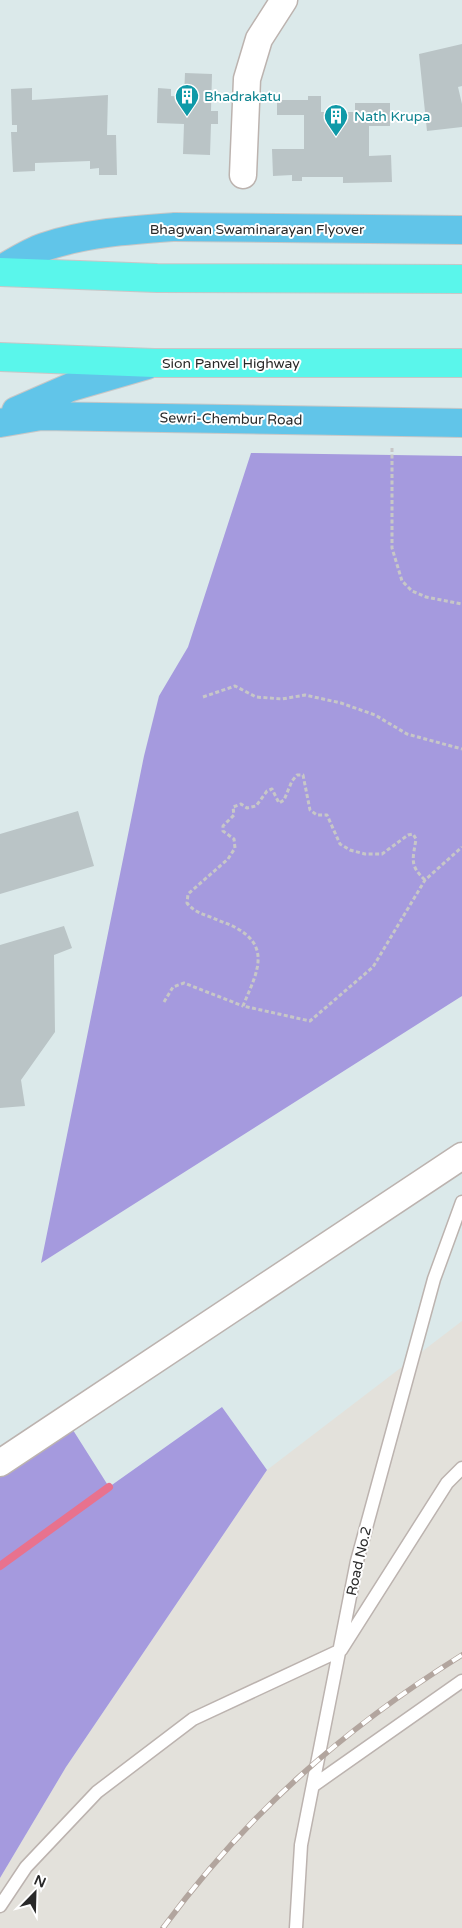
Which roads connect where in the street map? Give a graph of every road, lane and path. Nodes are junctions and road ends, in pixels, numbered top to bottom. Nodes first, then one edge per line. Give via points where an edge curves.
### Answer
1 (284, 0) edge
2 (243, 175) dead end
3 (462, 230) edge
4 (0, 271) edge
5 (462, 279) edge
6 (0, 357) edge
7 (462, 363) edge
8 (154, 364) junction
9 (0, 417) edge
10 (393, 422) junction
11 (462, 422) edge
12 (0, 423) edge
13 (462, 604) edge
14 (203, 697) dead end
15 (462, 749) edge
16 (462, 847) edge
17 (425, 880) junction
18 (164, 1002) dead end
19 (243, 1006) junction
20 (462, 1156) edge
21 (462, 1202) edge
22 (0, 1463) edge
23 (462, 1468) edge
24 (341, 1650) junction
25 (462, 1681) edge
26 (314, 1785) junction
27 (0, 1906) edge
28 (296, 1928) edge

1 - 2 street via 259,39 247,79
3 - 4 main road, Bhagwan Swaminarayan Flyover via 174,227 134,230 43,247
4 - 5 highway via 157,278
6 - 8 highway, Sion Panvel Highway
7 - 8 highway, Sion Panvel Highway
8 - 9 main road via 71,387
10 - 11 main road, Sewri-Chembur Road
10 - 12 main road, Sewri-Chembur Road via 41,416
10 - 13 path via 392,548 402,581 412,591 426,597
14 - 15 path via 235,686 256,697 282,700 305,694 375,715 407,734
16 - 17 path
17 - 19 path via 373,967 310,1021
17 - 19 path via 415,870 416,839 413,834 382,854 365,854 340,844 327,815 317,815 310,810 303,775 292,781 284,800 279,802 272,789 256,806 247,808 241,804 233,808 234,815 223,826 223,831 234,839 235,848 228,859 188,894 187,903 193,910 238,929 258,950 259,964
18 - 19 path via 174,987 184,983
20 - 22 street
21 - 24 lane, Road No.2 via 434,1279 357,1561
23 - 24 lane via 447,1482
24 - 26 lane, Road No.2
24 - 27 lane via 193,1719 96,1792 26,1867
25 - 26 lane
26 - 28 lane, Road No.2 via 302,1845

